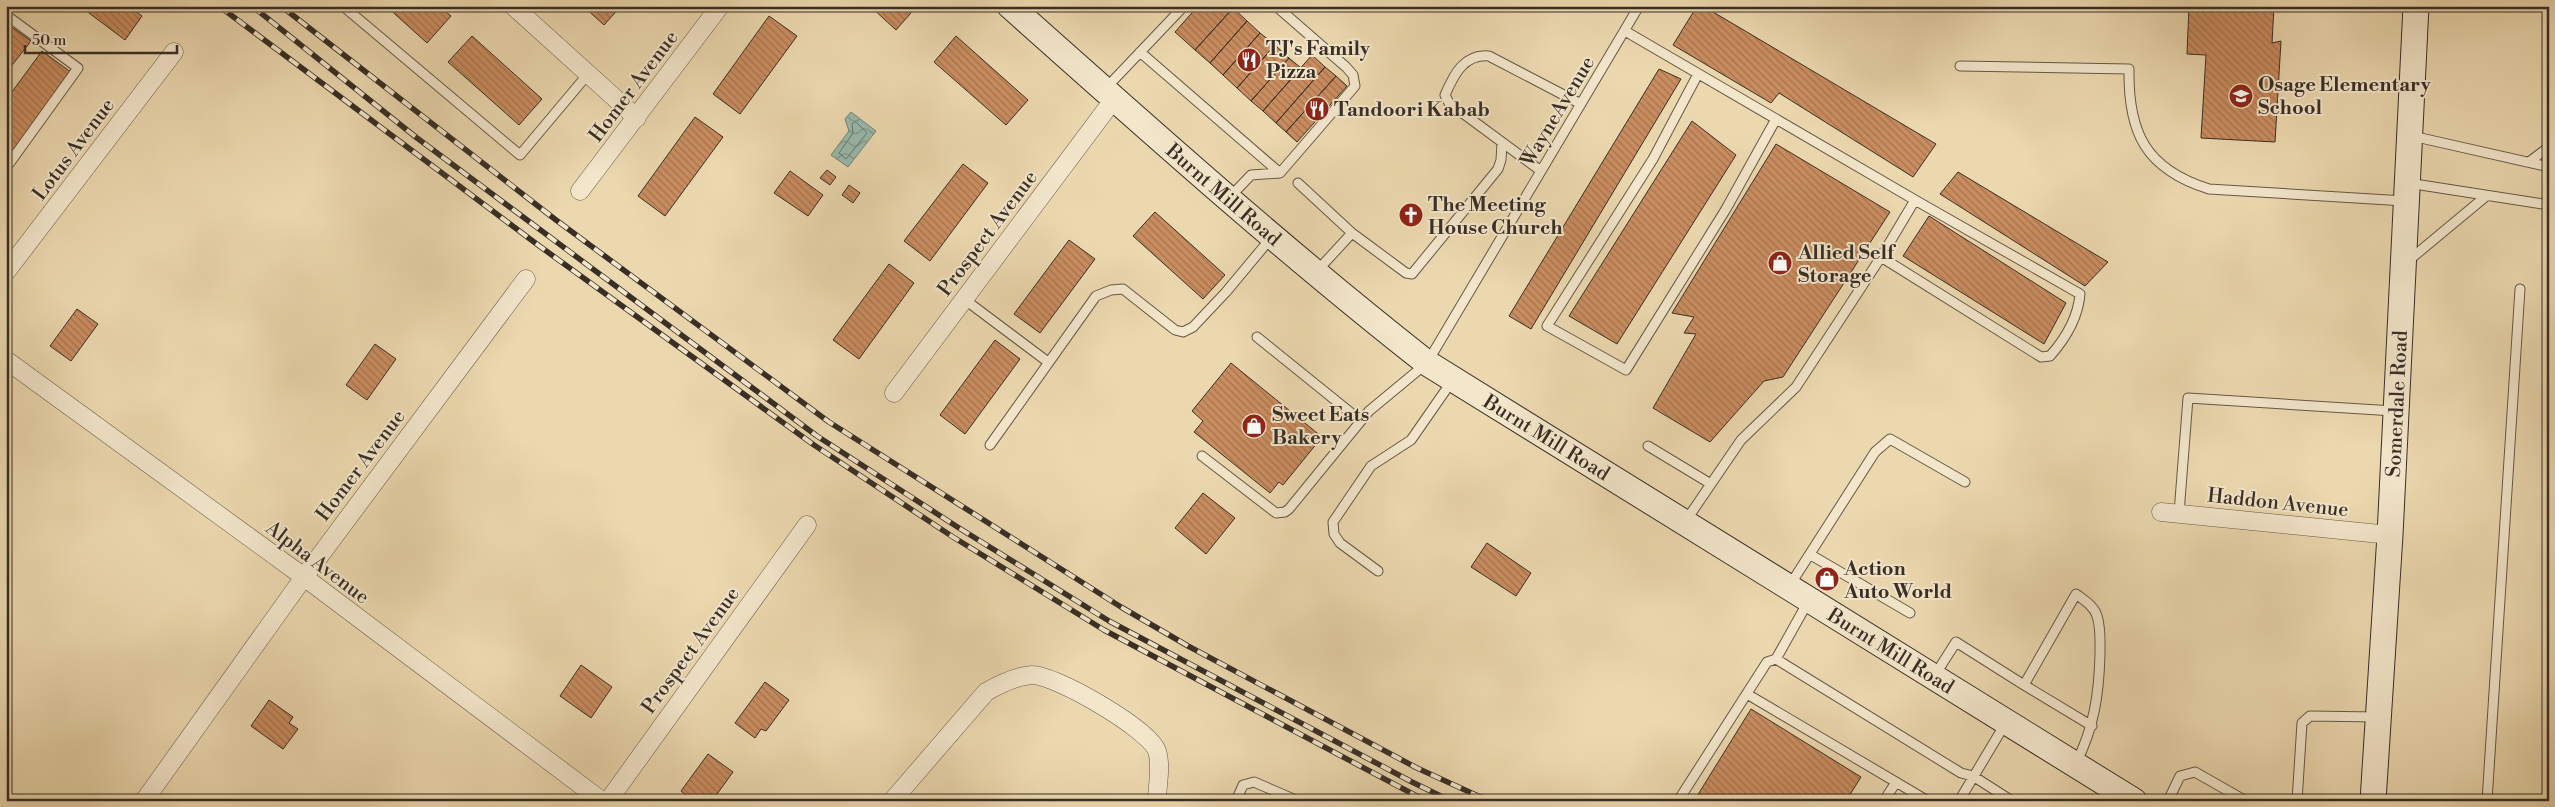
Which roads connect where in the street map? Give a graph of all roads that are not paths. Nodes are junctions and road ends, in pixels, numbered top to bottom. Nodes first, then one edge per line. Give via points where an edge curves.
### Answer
1 (343, 6) edge
2 (513, 6) edge
3 (720, 6) edge
4 (1010, 6) edge
5 (1184, 6) edge
6 (1276, 6) edge
7 (1639, 6) edge
8 (2416, 6) edge
9 (6, 15) edge
10 (1625, 31) junction
11 (174, 52) dead end
12 (1140, 52) junction
13 (1960, 66) dead end
14 (588, 74) junction
15 (1698, 74) junction
16 (1109, 95) junction
17 (1581, 104) junction
18 (637, 118) junction
19 (1776, 119) junction
20 (2410, 136) junction
21 (1502, 143) junction
22 (2549, 147) edge
23 (2529, 162) junction
24 (2549, 167) edge
25 (6, 168) edge
26 (1541, 171) junction
27 (1280, 173) junction
28 (1298, 183) dead end
29 (580, 191) dead end
30 (2406, 192) junction
31 (2485, 197) junction
32 (1229, 198) junction
33 (1915, 200) junction
34 (2549, 205) edge
35 (1352, 233) junction
36 (1273, 236) junction
37 (1881, 257) junction
38 (2403, 265) junction
39 (6, 272) edge
40 (1316, 273) junction
41 (526, 279) dead end
42 (2520, 289) dead end
43 (964, 299) junction
44 (1257, 337) dead end
45 (6, 360) edge
46 (1048, 362) junction
47 (1427, 362) junction
48 (1454, 379) junction
49 (894, 393) dead end
50 (2396, 411) junction
51 (1361, 421) junction
52 (990, 445) dead end
53 (1648, 446) dead end
54 (1202, 456) dead end
55 (1965, 482) dead end
56 (1711, 484) junction
57 (2161, 512) dead end
58 (2179, 513) junction
59 (1684, 522) junction
60 (807, 525) dead end
61 (2390, 535) junction
62 (1811, 555) junction
63 (1378, 571) dead end
64 (304, 577) junction
65 (1788, 587) junction
66 (1809, 600) junction
67 (1910, 613) dead end
68 (1776, 658) junction
69 (1933, 677) junction
70 (2024, 685) junction
71 (1747, 694) junction
72 (2379, 718) junction
73 (2006, 722) junction
74 (2092, 726) junction
75 (2075, 765) junction
76 (1973, 776) junction
77 (1896, 782) junction
78 (144, 801) edge
79 (602, 801) edge
80 (608, 801) edge
81 (892, 801) edge
82 (1157, 801) edge
83 (1236, 801) edge
84 (1298, 801) edge
85 (1678, 801) edge
86 (1884, 801) edge
87 (1928, 801) edge
88 (1959, 801) edge
89 (2012, 801) edge
90 (2134, 801) edge
91 (2168, 801) edge
92 (2246, 801) edge
93 (2297, 801) edge
94 (2373, 801) edge
95 (2487, 801) edge

1 - 14 lane via 520,155
2 - 14 street
3 - 18 street, Homer Avenue
4 - 16 main road, Burnt Mill Road
5 - 12 lane
6 - 27 lane via 1346,67 1353,75 1355,86
7 - 10 lane, WayneAvenue
8 - 20 main road, Somerdale Road
9 - 25 lane via 78,68
10 - 15 lane
10 - 17 lane, WayneAvenue
11 - 39 street, Lotus Avenue
12 - 16 lane
12 - 27 lane
13 - 30 lane via 2129,69 2130,114 2137,133 2156,160 2180,178 2208,189
14 - 18 street
15 - 19 lane
15 - 19 lane via 1653,159 1547,326 1626,370 1726,209
16 - 32 main road, Burnt Mill Road
16 - 43 street, Prospect Avenue
17 - 21 lane via 1489,56 1467,59 1448,90 1449,103
17 - 26 lane, WayneAvenue
18 - 29 street, Homer Avenue
19 - 33 lane
20 - 23 lane
20 - 30 main road, Somerdale Road
21 - 26 lane
21 - 35 lane via 1498,169 1412,274 1406,273
22 - 23 lane
23 - 24 lane
26 - 47 lane, WayneAvenue
27 - 32 lane via 1251,175
28 - 35 lane
30 - 31 lane
30 - 38 main road, Somerdale Road
31 - 34 lane
31 - 38 lane
32 - 36 main road, Burnt Mill Road
33 - 37 lane
33 - 37 lane via 2080,294 2078,310 2060,345 2050,356 2041,357
35 - 40 lane
36 - 40 main road, Burnt Mill Road
36 - 46 lane via 1193,327 1182,332 1174,330 1123,289 1111,290 1096,296
37 - 56 lane via 1796,387 1741,440
38 - 50 main road, Somerdale Road
40 - 47 main road, Burnt Mill Road
41 - 64 street, Homer Avenue
42 - 95 lane
43 - 46 lane
43 - 49 street, Prospect Avenue
44 - 51 lane
45 - 64 street, Alpha Avenue
46 - 52 lane
47 - 48 main road, Burnt Mill Road
47 - 51 lane, WayneAvenue
48 - 59 main road, Burnt Mill Road
48 - 63 lane via 1411,440 1371,466 1333,522 1334,534 1340,543
50 - 58 lane via 2188,398
50 - 61 main road, Somerdale Road
51 - 54 lane, WayneAvenue via 1285,512 1276,513
53 - 56 lane
55 - 62 lane via 1890,438 1876,452
56 - 59 lane
57 - 58 street, Haddon Avenue
58 - 61 street, Haddon Avenue
59 - 65 main road, Burnt Mill Road
60 - 80 street, Prospect Avenue
61 - 72 main road, Somerdale Road
62 - 65 lane
62 - 67 lane
64 - 78 street, Homer Avenue
64 - 79 street, Alpha Avenue
65 - 66 main road, Burnt Mill Road
66 - 68 lane
66 - 69 main road, Burnt Mill Road
68 - 71 lane via 1767,662
68 - 76 lane via 1961,773
69 - 70 lane via 1956,642
69 - 73 main road, Burnt Mill Road
70 - 74 lane
70 - 74 lane via 2076,594 2092,606 2098,622 2100,674
71 - 77 lane
71 - 85 lane
72 - 93 lane via 2310,716 2302,723
72 - 94 main road, Somerdale Road
73 - 75 main road, Burnt Mill Road
73 - 76 lane
74 - 75 lane
75 - 90 main road, Burnt Mill Road
76 - 88 lane
76 - 89 lane
77 - 86 lane
77 - 87 lane
81 - 82 street via 986,692 1006,681 1034,675 1054,680 1113,713 1152,742 1158,753
83 - 84 lane via 1243,785 1254,782
91 - 92 lane via 2180,776 2195,772

